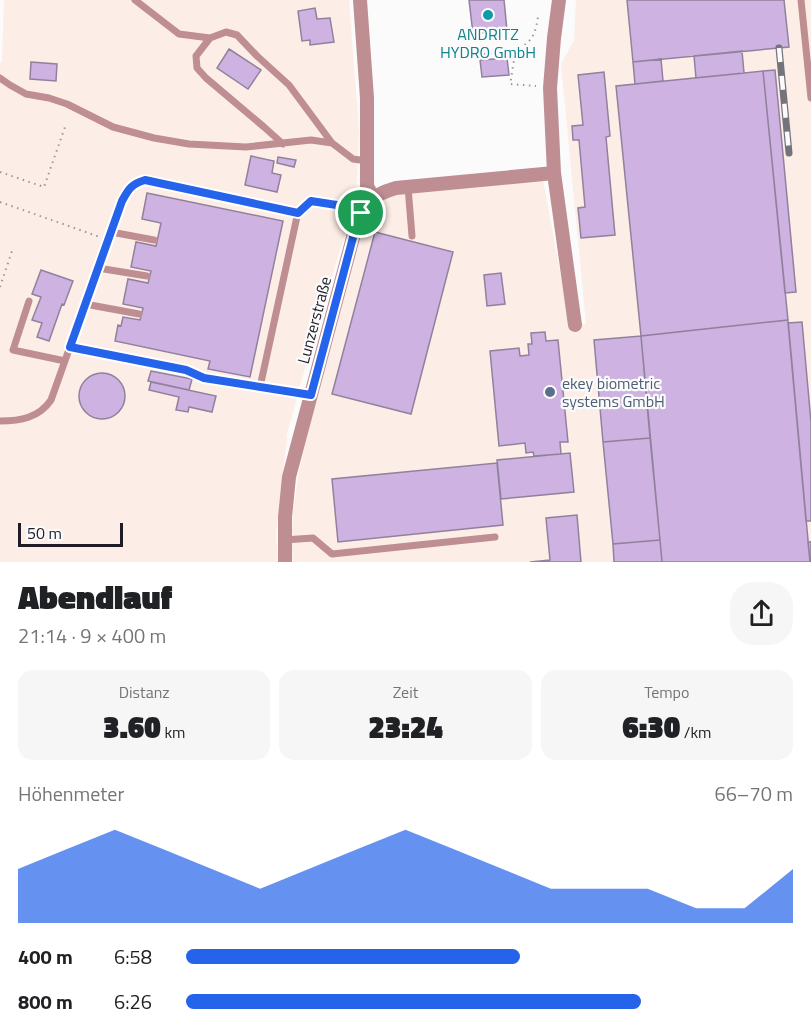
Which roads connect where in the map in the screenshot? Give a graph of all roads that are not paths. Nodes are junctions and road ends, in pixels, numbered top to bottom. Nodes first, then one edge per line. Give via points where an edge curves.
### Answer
1 (135, 0) edge
2 (360, 0) edge
3 (559, 0) edge
4 (801, 0) edge
5 (210, 38) junction
6 (0, 78) edge
7 (811, 98) edge
8 (332, 143) junction
9 (283, 144) junction
10 (367, 161) junction
11 (554, 173) junction
12 (408, 187) junction
13 (373, 197) junction
14 (298, 213) junction
15 (361, 213) junction
16 (111, 232) junction
17 (412, 236) dead end
18 (154, 240) dead end
19 (98, 268) junction
20 (147, 276) dead end
21 (29, 301) dead end
22 (85, 304) junction
23 (139, 314) dead end
24 (575, 325) dead end
25 (70, 347) junction
26 (65, 361) junction
27 (260, 387) junction
28 (311, 395) junction
29 (0, 421) edge
30 (495, 537) dead end
31 (284, 540) junction
32 (285, 562) edge

1 - 5 lane via 179,34
2 - 10 street
3 - 11 street via 550,88
4 - 7 lane
5 - 8 lane via 226,32 237,35 289,85
5 - 9 lane via 196,56 197,68
6 - 9 lane via 26,94 67,104 113,127 153,138 218,146
8 - 9 lane via 311,140
8 - 10 lane via 353,159
10 - 13 street via 367,186
11 - 12 street
11 - 24 street
12 - 13 street
12 - 17 lane
13 - 15 street, Lunzerstraße
14 - 15 lane via 311,201 356,208
14 - 16 lane via 145,180 129,189
14 - 27 lane
15 - 28 street, Lunzerstraße
16 - 18 lane
16 - 19 lane
19 - 20 lane
19 - 22 lane
21 - 26 lane via 14,350
22 - 23 lane
22 - 25 lane
25 - 26 lane
25 - 27 lane
26 - 29 lane via 45,408 28,418
27 - 28 lane
28 - 31 street, Lunzerstraße via 290,477
30 - 31 lane via 332,554 313,538
31 - 32 street, Lunzerstraße

